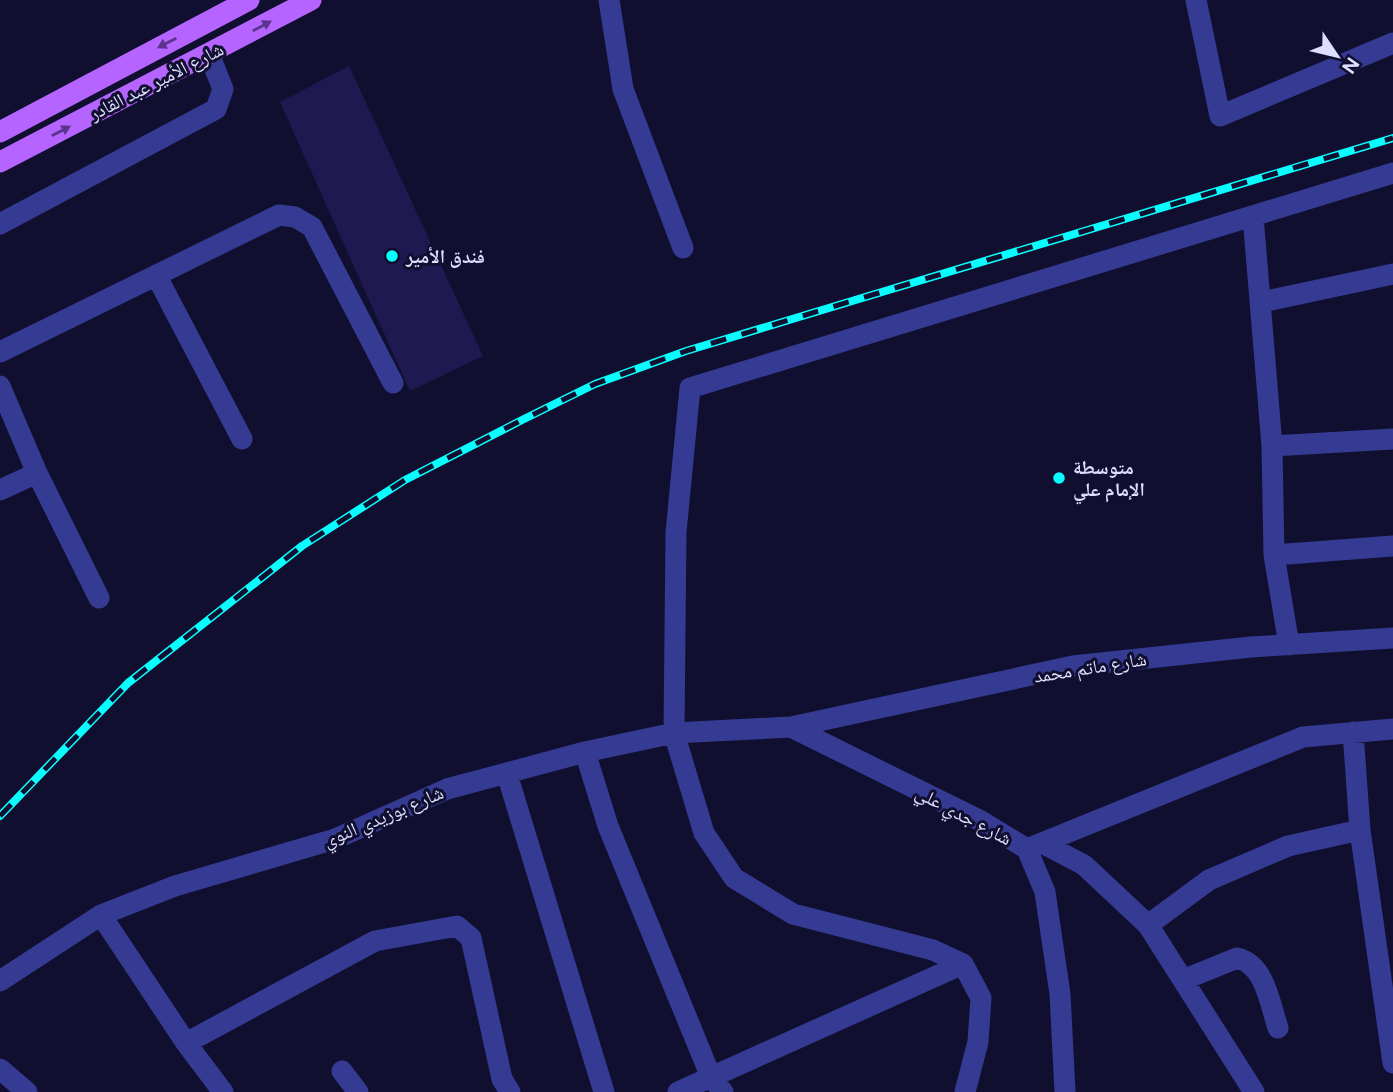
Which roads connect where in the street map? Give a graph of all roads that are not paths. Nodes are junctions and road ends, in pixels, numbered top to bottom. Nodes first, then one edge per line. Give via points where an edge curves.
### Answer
1 (250, 0) edge
2 (311, 0) edge
3 (609, 0) edge
4 (1196, 0) edge
5 (1393, 43) edge
6 (209, 54) junction
7 (0, 132) edge
8 (0, 162) edge
9 (1393, 173) edge
10 (1254, 216) junction
11 (0, 224) edge
12 (683, 248) dead end
13 (1393, 274) edge
14 (156, 275) junction
15 (1262, 302) junction
16 (0, 352) edge
17 (393, 383) dead end
18 (0, 386) edge
19 (243, 439) dead end
20 (1393, 439) edge
21 (1272, 446) junction
22 (37, 473) junction
23 (0, 491) edge
24 (1393, 546) edge
25 (1274, 555) junction
26 (99, 598) dead end
27 (1393, 638) edge
28 (1289, 645) junction
29 (791, 727) junction
30 (1393, 729) edge
31 (1353, 732) junction
32 (674, 733) junction
33 (585, 752) junction
34 (507, 774) junction
35 (1360, 830) junction
36 (1036, 847) junction
37 (100, 915) junction
38 (1149, 925) junction
39 (963, 964) junction
40 (1183, 980) junction
41 (0, 981) edge
42 (1278, 1028) dead end
43 (186, 1043) junction
44 (1393, 1063) edge
45 (0, 1069) edge
46 (342, 1072) dead end
47 (717, 1084) edge
48 (27, 1092) edge
49 (223, 1092) edge
50 (358, 1092) edge
51 (510, 1092) edge
52 (604, 1092) edge
53 (678, 1092) edge
54 (965, 1092) edge
55 (1065, 1092) edge
56 (1254, 1092) edge

1 -> 7 main road, شارع الأمير عبد القادر
6 -> 2 main road, شارع الأمير عبد القادر
3 - 12 street via 623,89
4 - 5 street via 1220,116
8 -> 6 main road, شارع الأمير عبد القادر
6 - 11 street via 223,89 216,109
9 - 10 street
10 - 15 street
10 - 32 street via 690,388 676,532
13 - 15 street
14 - 16 street
14 - 17 street via 279,215 295,217 312,227
14 - 19 street
15 - 21 street
18 - 22 street
20 - 21 street
21 - 25 street
22 - 23 street
22 - 26 street
24 - 25 street
25 - 28 street
27 - 28 street, شارع ماتم محمد
28 - 29 street, شارع ماتم محمد via 1073,666
29 - 32 street, شارع بوزيدي النوي
29 - 36 street, شارع جدي علي
30 - 31 street
31 - 35 street
31 - 36 street via 1303,737
32 - 33 street, شارع بوزيدي النوي
32 - 39 street via 704,833 734,878 793,914 933,950
33 - 34 street, شارع بوزيدي النوي
33 - 47 street via 608,827
34 - 37 street, شارع بوزيدي النوي via 447,789 335,839 175,886
34 - 52 street
35 - 38 street via 1288,846 1209,880
35 - 44 street
36 - 38 street via 1084,865
36 - 55 street, شارع جدي علي via 1060,994
37 - 41 street, شارع بوزيدي النوي
37 - 43 street
38 - 40 street
39 - 47 street
39 - 54 street via 981,998 978,1042
40 - 42 street via 1237,958 1247,960 1257,968
40 - 56 street
43 - 49 street
43 - 51 street via 375,941 457,926 471,938 502,1079
45 - 48 street
46 - 50 street
47 - 53 street

